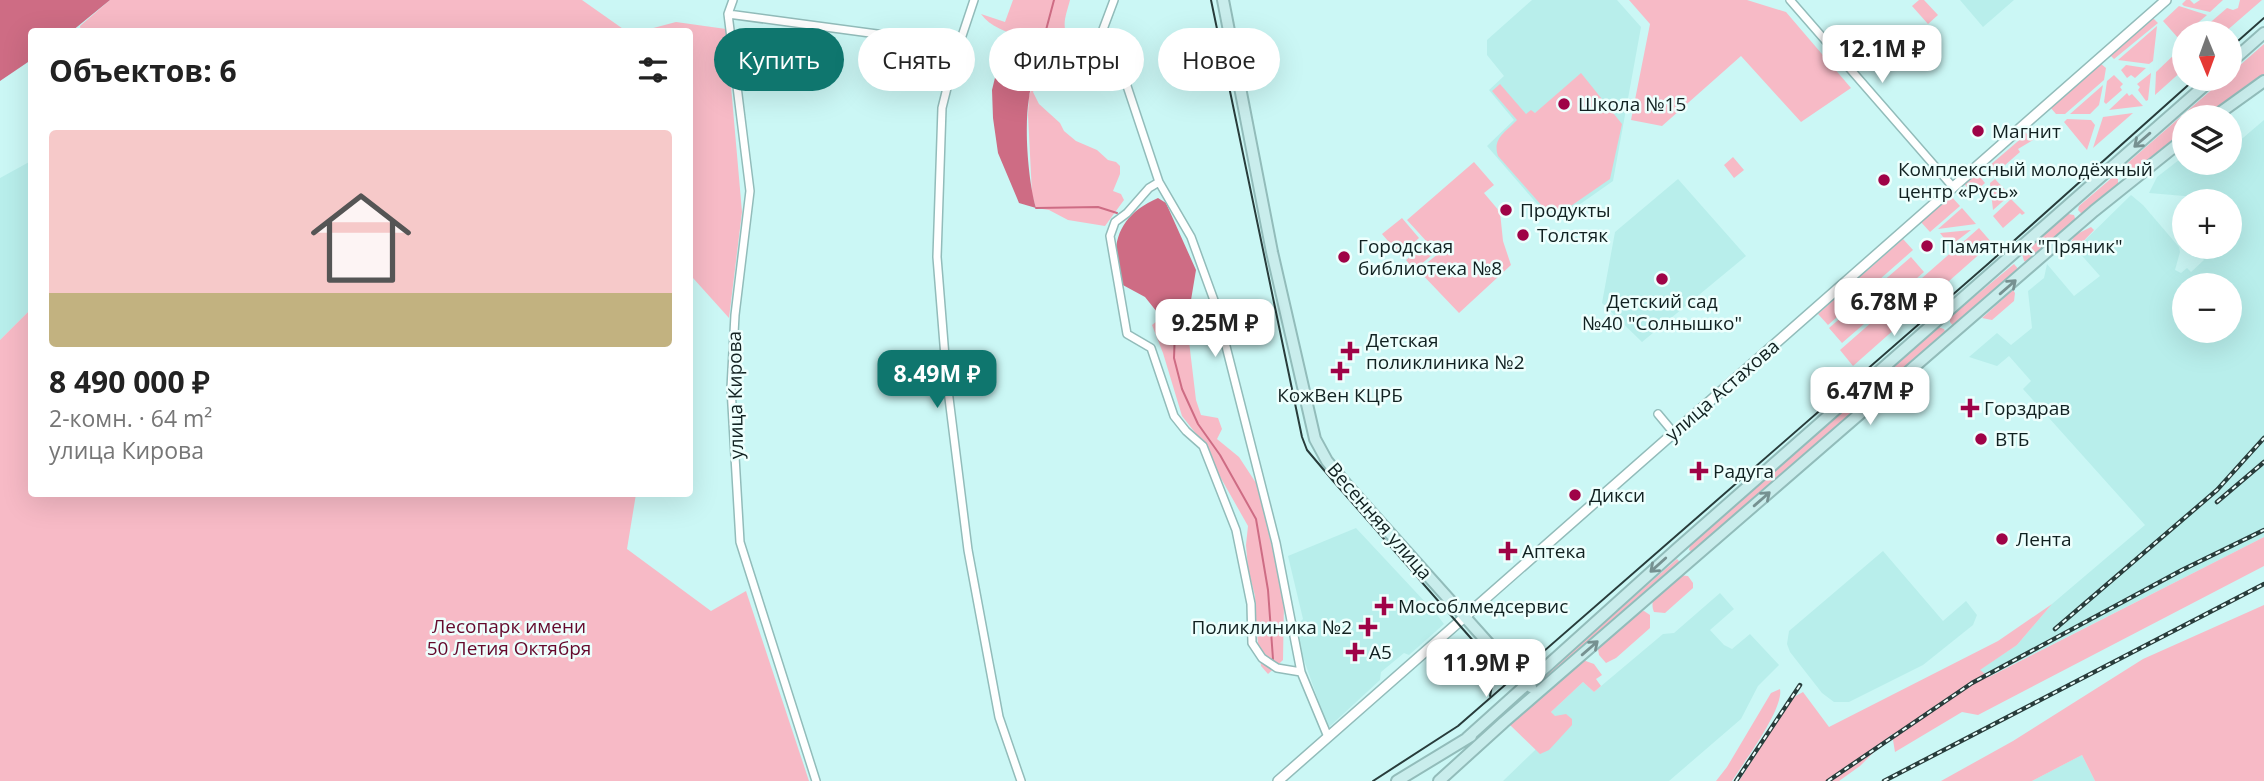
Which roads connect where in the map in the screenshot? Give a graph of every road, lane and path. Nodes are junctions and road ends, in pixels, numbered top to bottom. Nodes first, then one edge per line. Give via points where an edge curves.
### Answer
1 (733, 0) edge
2 (974, 0) edge
3 (1114, 0) edge
4 (1223, 0) edge
5 (1790, 0) edge
6 (2166, 0) edge
7 (728, 14) junction
8 (965, 28) edge
9 (858, 31) edge
10 (2264, 33) edge
11 (2242, 52) edge
12 (2264, 81) edge
13 (947, 91) edge
14 (2198, 91) edge
15 (2231, 105) edge
16 (2172, 149) edge
17 (2111, 167) junction
18 (1159, 182) junction
19 (2127, 185) junction
20 (1953, 187) junction
21 (2068, 205) junction
22 (2083, 221) junction
23 (2015, 254) junction
24 (2029, 268) junction
25 (1940, 319) junction
26 (1953, 334) junction
27 (1658, 414) dead end
28 (1673, 432) junction
29 (1678, 548) junction
30 (1690, 562) junction
31 (1464, 616) junction
32 (1301, 672) junction
33 (1526, 682) junction
34 (1538, 693) junction
35 (1328, 737) junction
36 (1466, 738) junction
37 (816, 781) edge
38 (1021, 781) edge
39 (1278, 781) edge
40 (1397, 781) edge
41 (1439, 781) edge

1 - 7 street, улица Кирова
2 - 8 street
3 - 18 street via 1099,40 1102,60 1126,83
4 - 31 main road, Весенняя улица via 1272,252 1315,439 1345,483
5 - 20 street
6 - 20 street, улица Астахова
7 - 9 street
7 - 37 street, улица Кирова via 750,191 731,388 740,542
10 - 11 main road
12 - 15 main road
13 - 38 street via 942,108 937,257 947,382 968,550 993,685
14 -> 17 main road
16 - 19 main road
17 - 19 main road
17 - 21 main road
18 - 32 street via 1191,237 1215,303 1276,543
18 - 32 street via 1115,222 1110,236 1127,334 1151,348 1174,416 1203,446 1236,530 1251,604 1252,643 1262,658 1277,668
19 - 22 main road
20 - 28 street, улица Астахова
21 - 22 main road
21 - 23 main road
22 - 24 main road
23 - 24 main road
23 - 25 main road
26 -> 24 main road
25 - 26 main road
25 - 29 main road
30 -> 26 main road
27 - 28 street
28 - 31 street, улица Астахова
29 - 30 main road
29 -> 33 main road
34 -> 30 main road
31 - 33 main road, Весенняя улица
31 - 35 street, улица Астахова
32 - 35 street
33 - 34 main road, Весенняя улица
33 - 36 main road
34 - 36 main road
34 - 41 main road
35 - 39 street, улица Астахова
36 - 40 main road

